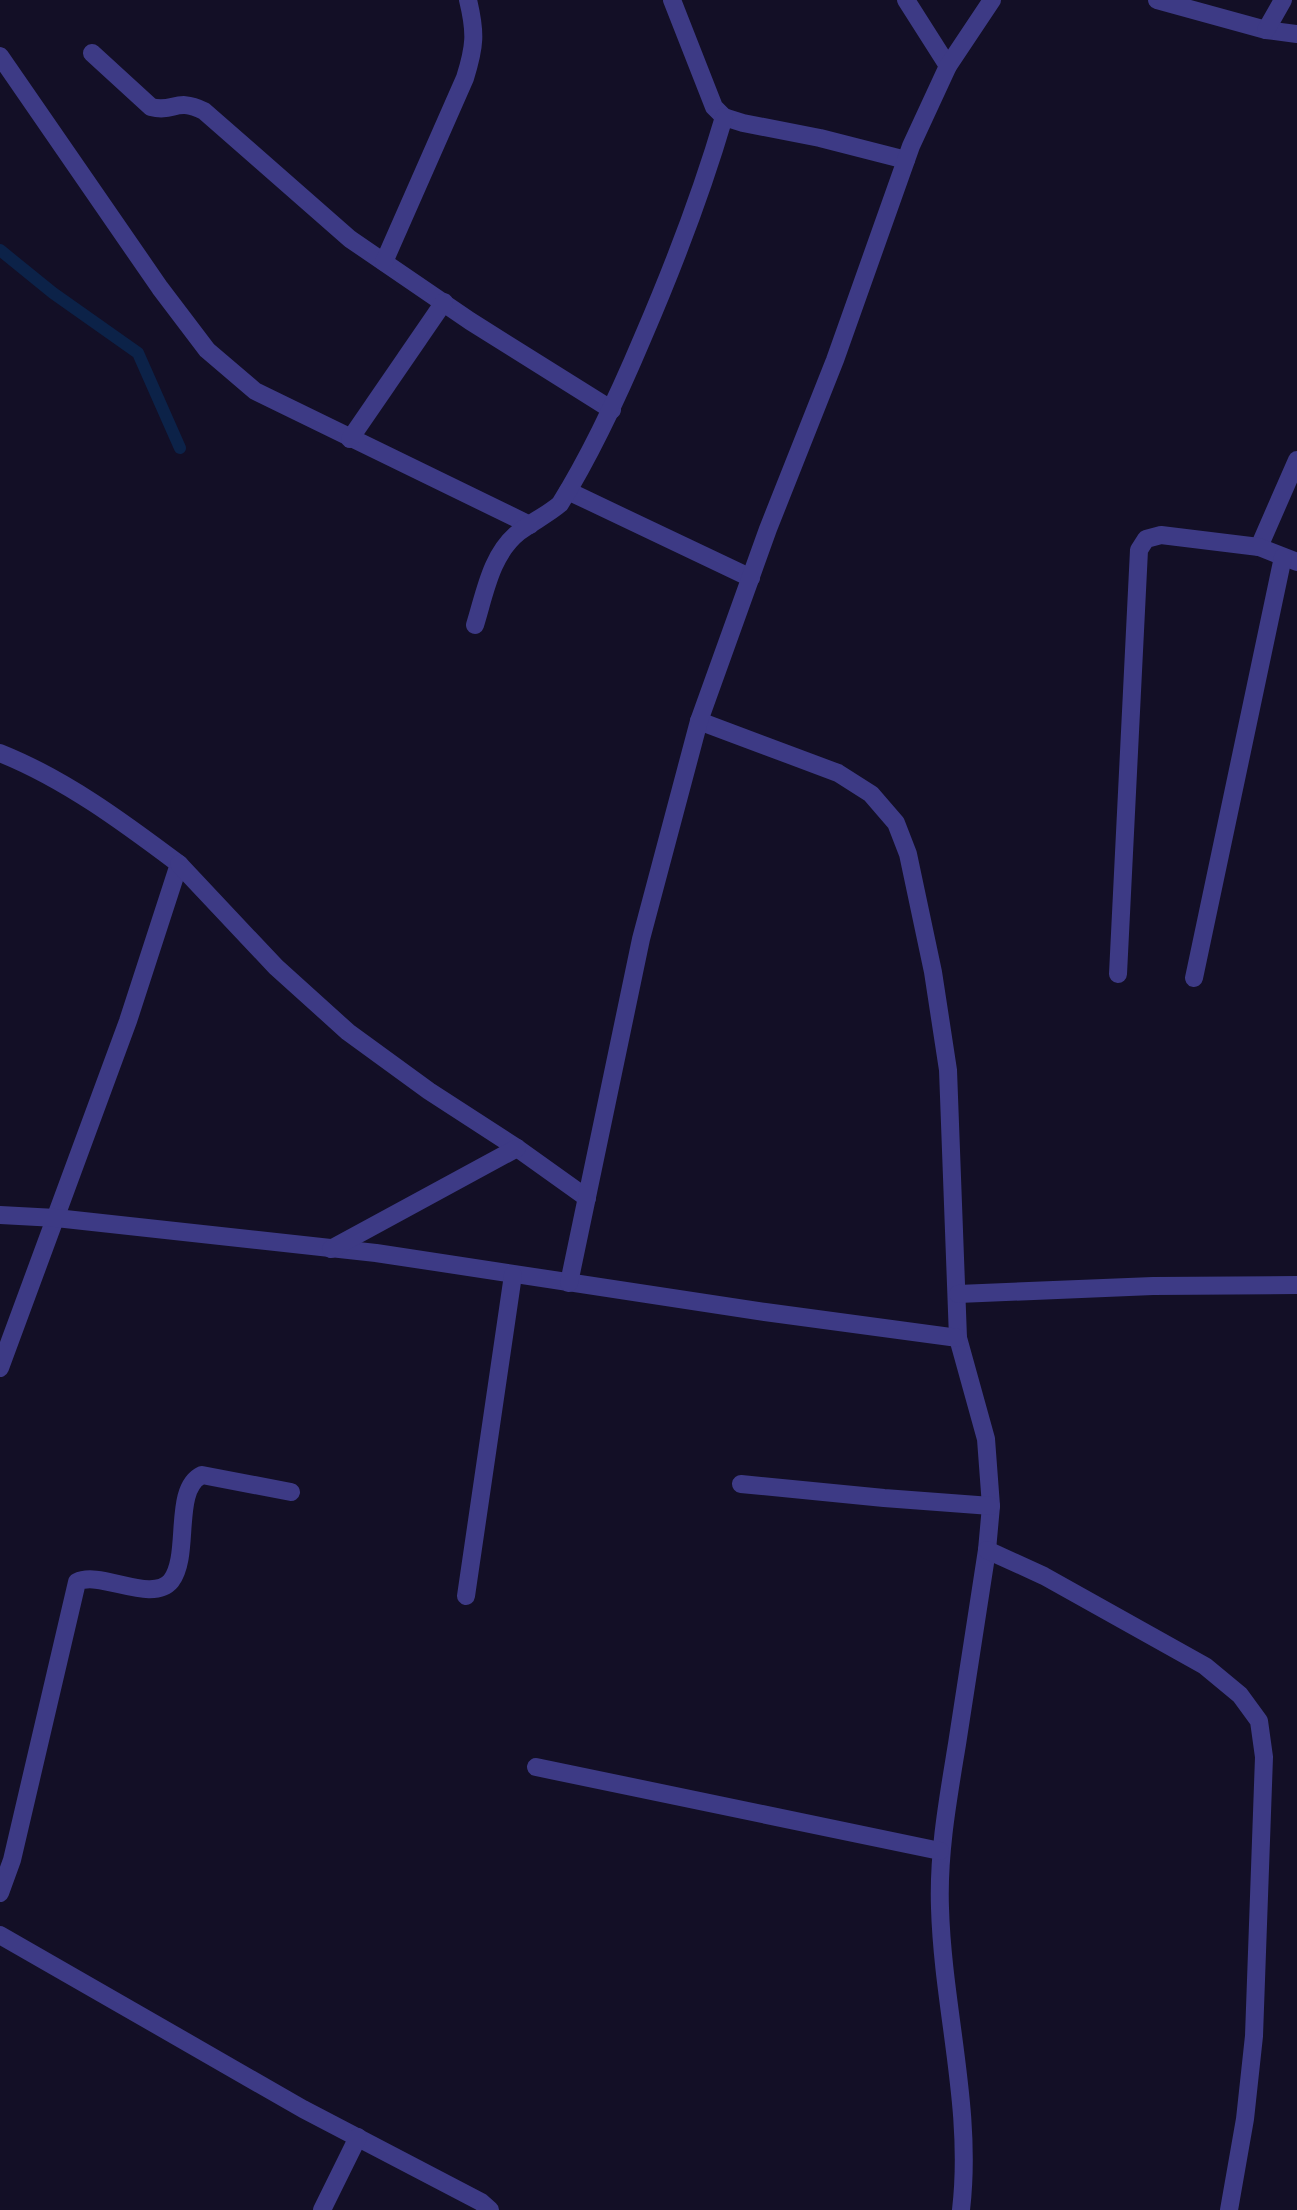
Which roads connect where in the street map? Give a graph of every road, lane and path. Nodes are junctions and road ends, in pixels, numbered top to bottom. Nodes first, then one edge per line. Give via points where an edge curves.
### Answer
1 (467, 0) edge
2 (672, 0) edge
3 (906, 0) edge
4 (992, 0) edge
5 (1157, 0) edge
6 (1283, 0) edge
7 (1266, 30) junction
8 (1297, 34) edge
9 (92, 53) dead end
10 (0, 56) edge
11 (948, 66) junction
12 (724, 117) junction
13 (906, 160) junction
14 (384, 262) junction
15 (444, 302) junction
16 (612, 410) junction
17 (350, 439) junction
18 (1297, 460) edge
19 (568, 491) junction
20 (530, 525) junction
21 (1259, 547) junction
22 (1290, 560) edge
23 (751, 578) junction
24 (475, 625) dead end
25 (699, 721) junction
26 (0, 753) edge
27 (179, 864) junction
28 (1118, 974) dead end
29 (1194, 978) dead end
30 (517, 1148) junction
31 (587, 1198) junction
32 (0, 1216) edge
33 (56, 1218) junction
34 (331, 1249) junction
35 (513, 1275) junction
36 (569, 1283) junction
37 (1297, 1285) edge
38 (958, 1294) junction
39 (958, 1338) junction
40 (0, 1368) edge
41 (741, 1484) dead end
42 (291, 1492) dead end
43 (991, 1506) junction
44 (987, 1550) junction
45 (466, 1596) dead end
46 (536, 1767) dead end
47 (940, 1851) junction
48 (0, 1893) edge
49 (0, 1935) edge
50 (358, 2137) junction
51 (322, 2210) edge
52 (490, 2210) edge
53 (961, 2210) edge
54 (1229, 2210) edge

1 - 14 street via 475,26 465,78
2 - 12 street via 714,107
3 - 11 street
4 - 11 street
5 - 7 street
6 - 7 street
7 - 8 street
9 - 14 street via 151,107 181,103 204,110 350,239
10 - 17 street via 206,350 255,391
11 - 13 street
12 - 13 street
12 - 16 street via 664,289
13 - 23 street
14 - 15 street
15 - 16 street
15 - 17 street
16 - 19 street
17 - 20 street
18 - 21 street
19 - 20 street via 549,513
19 - 23 street
20 - 24 street via 505,545
21 - 22 street
21 - 28 street via 1161,535 1146,539 1139,550
22 - 29 street
23 - 25 street
25 - 31 street via 641,939
25 - 38 street via 838,773 871,794 896,823 908,854 933,972 948,1070
26 - 27 street via 30,765 122,822
27 - 30 street via 276,967 348,1032
27 - 33 street
30 - 31 street
30 - 34 street
31 - 36 street
32 - 33 street
33 - 34 street
33 - 40 street
34 - 35 street
35 - 36 street
35 - 45 street
36 - 39 street
37 - 38 street
38 - 39 street
39 - 43 street via 986,1439
41 - 43 street
42 - 48 street via 202,1475 188,1491 171,1581 144,1589 77,1581 12,1860
43 - 44 street
44 - 47 street
44 - 54 street via 1044,1576 1205,1666 1240,1695 1259,1721 1264,1757 1254,2036
46 - 47 street
47 - 53 street via 942,1954 965,2146
49 - 50 street
50 - 51 street
50 - 52 street

